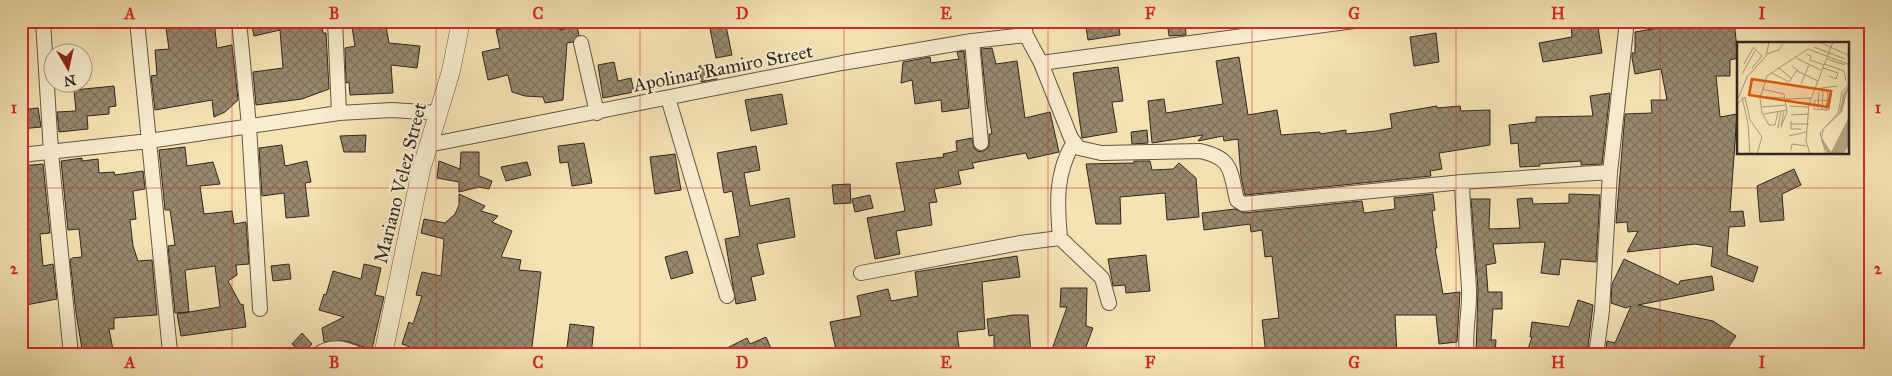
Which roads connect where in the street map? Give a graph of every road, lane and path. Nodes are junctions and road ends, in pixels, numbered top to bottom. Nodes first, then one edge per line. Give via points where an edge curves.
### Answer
1 (43, 21) edge
2 (137, 21) edge
3 (239, 21) edge
4 (335, 21) edge
5 (461, 21) edge
6 (1023, 21) edge
7 (1354, 21) edge
8 (1627, 21) edge
9 (1026, 35) junction
10 (972, 41) junction
11 (581, 43) dead end
12 (1041, 63) junction
13 (668, 98) junction
14 (339, 113) junction
15 (438, 113) junction
16 (597, 113) junction
17 (249, 126) junction
18 (149, 141) junction
19 (1074, 142) junction
20 (982, 143) dead end
21 (428, 145) junction
22 (51, 152) junction
23 (21, 155) edge
24 (1610, 172) junction
25 (1462, 182) junction
26 (1060, 238) junction
27 (861, 273) dead end
28 (727, 296) dead end
29 (1110, 303) dead end
30 (260, 309) dead end
31 (170, 352) dead end
32 (71, 355) edge
33 (317, 355) edge
34 (360, 355) edge
35 (383, 355) edge
36 (1467, 355) edge
37 (1596, 355) edge

1 - 22 street
2 - 18 street
3 - 17 street
4 - 14 street
5 - 15 street, Mariano Velez Street
6 - 9 street
7 - 12 street
8 - 24 street
9 - 10 street, Apolinar Ramiro Street
9 - 12 street
10 - 13 street, Apolinar Ramiro Street
10 - 20 street
11 - 16 street
12 - 19 street
13 - 16 street, Apolinar Ramiro Street
13 - 28 street
14 - 15 street via 392,110
14 - 17 street
15 - 21 street, Mariano Velez Street
16 - 21 street, Apolinar Ramiro Street
17 - 18 street
17 - 30 street
18 - 22 street
18 - 31 street
19 - 25 street via 1080,148 1102,153 1200,151 1214,154 1228,165 1237,200 1243,204
19 - 26 street via 1065,157 1058,187
21 - 35 street, Mariano Velez Street
22 - 23 street
22 - 32 street
24 - 25 street
24 - 37 street via 1602,312
25 - 36 street via 1469,291
26 - 27 street
26 - 29 street via 1102,278
33 - 34 street via 324,349 340,348

